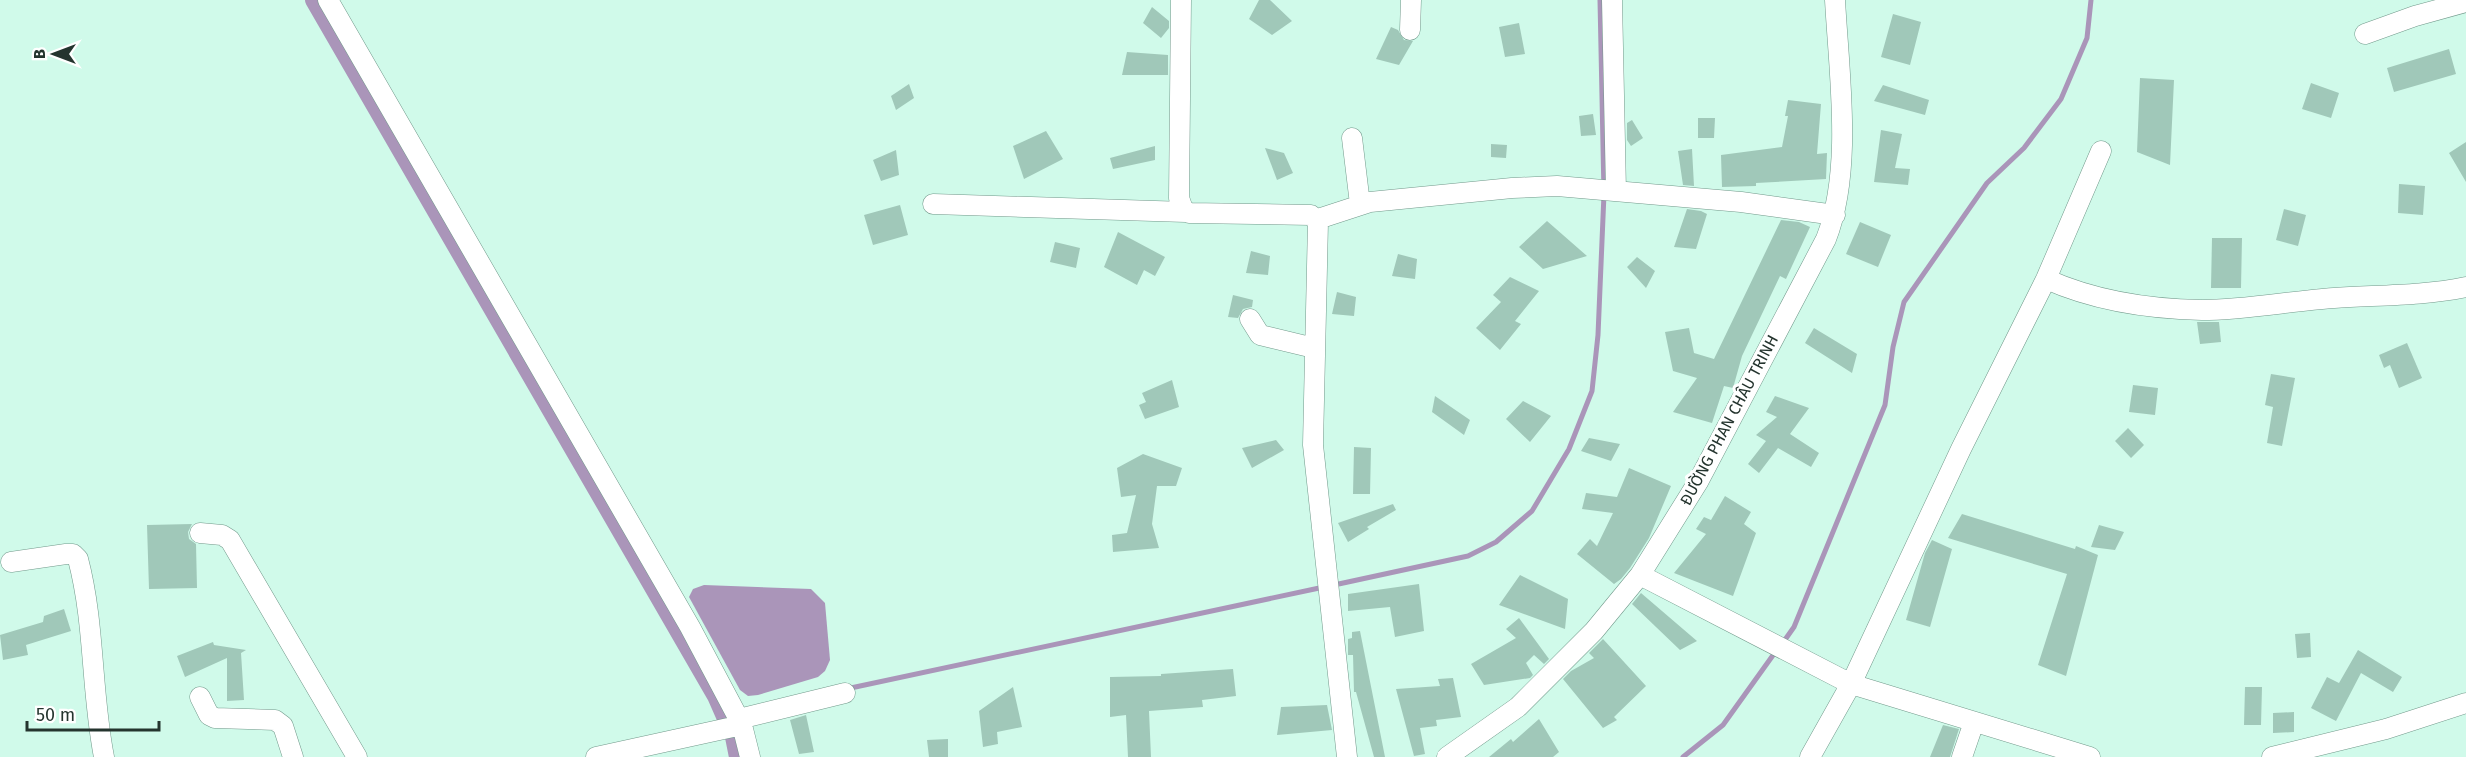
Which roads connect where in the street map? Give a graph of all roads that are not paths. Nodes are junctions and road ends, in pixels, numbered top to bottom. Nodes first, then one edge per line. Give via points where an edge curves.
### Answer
1 (328, 0) edge
2 (1181, 0) edge
3 (1411, 0) edge
4 (1612, 0) edge
5 (1835, 0) edge
6 (2466, 2) edge
7 (1410, 30) dead end
8 (2365, 34) dead end
9 (1352, 138) dead end
10 (2101, 151) dead end
11 (1613, 191) junction
12 (933, 204) dead end
13 (1360, 204) junction
14 (1186, 212) junction
15 (1835, 214) junction
16 (1318, 219) junction
17 (2046, 279) junction
18 (2466, 288) edge
19 (1250, 319) dead end
20 (1314, 348) junction
21 (200, 533) dead end
22 (12, 562) dead end
23 (1640, 575) junction
24 (1851, 684) junction
25 (844, 693) dead end
26 (200, 697) dead end
27 (2466, 703) edge
28 (741, 722) junction
29 (1974, 722) junction
30 (104, 757) edge
31 (292, 757) edge
32 (357, 757) edge
33 (596, 757) edge
34 (750, 757) edge
35 (1347, 757) edge
36 (1447, 757) edge
37 (1810, 757) edge
38 (1962, 757) edge
39 (2090, 757) edge
40 (2272, 757) edge

1 - 28 street via 684,616
2 - 14 street via 1179,198
3 - 7 street
4 - 11 street
5 - 15 street, ĐƯỜNG PHAN CHÂU TRINH via 1842,142
6 - 8 street
9 - 13 street
10 - 17 street
11 - 13 street via 1557,186 1512,188
11 - 15 street
12 - 14 street
13 - 16 street
14 - 16 street via 1311,215
15 - 23 street, ĐƯỜNG PHAN CHÂU TRINH via 1698,482
16 - 20 street
17 - 18 street via 2075,292 2127,304 2203,310
17 - 24 street
19 - 20 street via 1260,335
20 - 35 street via 1313,445
21 - 32 street via 222,535 230,540
22 - 30 street via 66,554 78,559 88,607 97,724
23 - 24 street
23 - 36 street, ĐƯỜNG PHAN CHÂU TRINH via 1594,631 1518,707
24 - 29 street
24 - 37 street
25 - 28 street
26 - 31 street via 209,715 215,718 275,720 283,726
27 - 40 street via 2386,729
28 - 33 street
28 - 34 street
29 - 38 street
29 - 39 street

